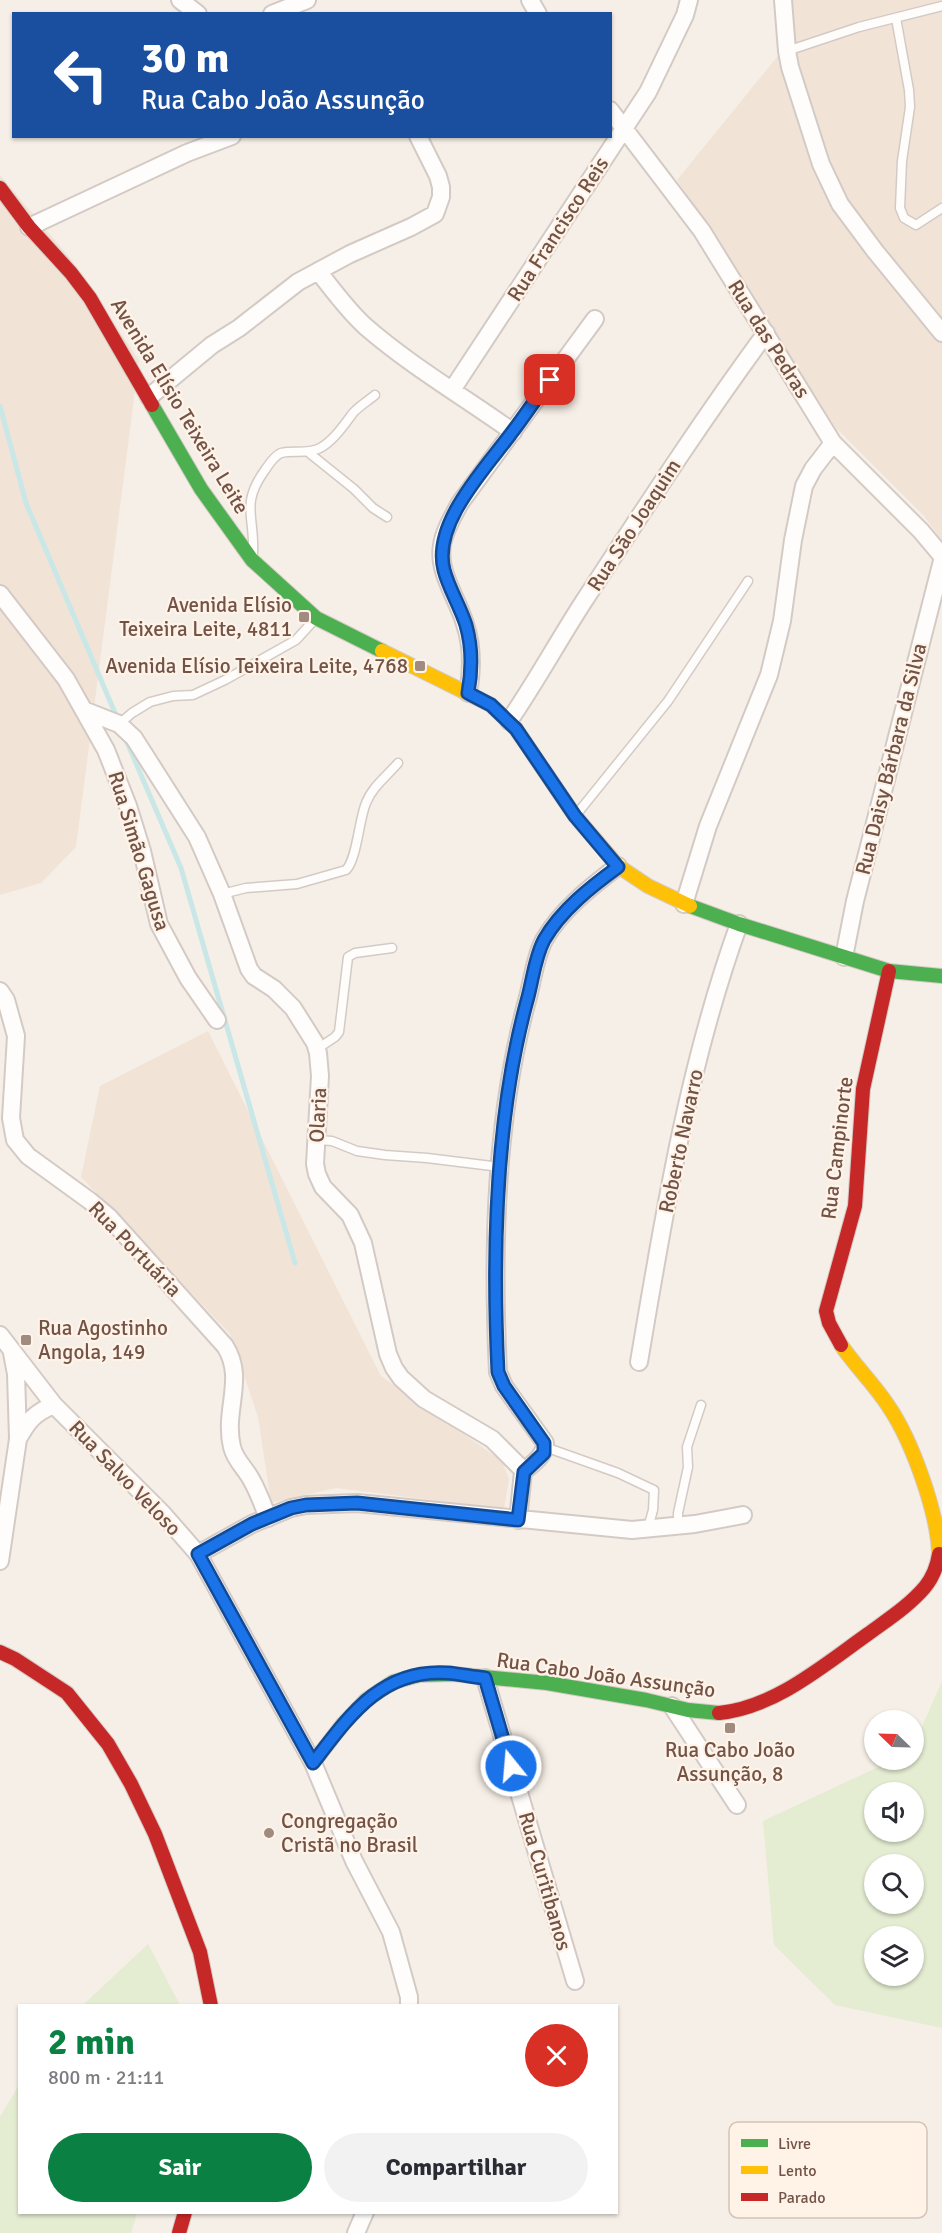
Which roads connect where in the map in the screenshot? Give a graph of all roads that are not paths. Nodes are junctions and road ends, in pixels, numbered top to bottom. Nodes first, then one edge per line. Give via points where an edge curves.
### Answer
1 (180, 0) edge
2 (307, 0) edge
3 (689, 0) edge
4 (783, 0) edge
5 (942, 6) edge
6 (195, 12) edge
7 (277, 12) edge
8 (896, 18) junction
9 (787, 51) junction
10 (612, 113) edge
11 (625, 129) junction
12 (227, 138) edge
13 (419, 138) edge
14 (0, 188) edge
15 (942, 208) edge
16 (29, 227) junction
17 (318, 271) junction
18 (595, 319) dead end
19 (766, 333) junction
20 (942, 333) edge
21 (452, 390) junction
22 (375, 395) dead end
23 (149, 397) junction
24 (513, 432) junction
25 (833, 443) junction
26 (308, 452) junction
27 (387, 517) dead end
28 (942, 559) edge
29 (252, 560) junction
30 (748, 581) dead end
31 (0, 594) edge
32 (316, 618) junction
33 (468, 693) junction
34 (86, 711) junction
35 (509, 721) junction
36 (119, 724) junction
37 (398, 763) dead end
38 (575, 816) junction
39 (618, 867) junction
40 (222, 894) junction
41 (684, 904) junction
42 (738, 924) junction
43 (392, 948) dead end
44 (844, 957) junction
45 (889, 970) junction
46 (942, 976) edge
47 (0, 991) edge
48 (217, 1020) dead end
49 (317, 1048) junction
50 (318, 1140) junction
51 (500, 1167) junction
52 (0, 1335) edge
53 (11, 1350) junction
54 (639, 1362) dead end
55 (54, 1405) junction
56 (701, 1405) dead end
57 (18, 1439) junction
58 (545, 1447) junction
59 (524, 1472) junction
60 (743, 1515) dead end
61 (268, 1518) junction
62 (518, 1520) junction
63 (678, 1526) junction
64 (648, 1528) junction
65 (939, 1552) joint
66 (198, 1554) junction
67 (0, 1561) edge
68 (0, 1652) edge
69 (485, 1678) junction
70 (672, 1706) junction
71 (313, 1763) junction
72 (737, 1806) dead end
73 (575, 1981) dead end
74 (211, 2004) edge
75 (409, 2004) edge
76 (185, 2214) edge
77 (364, 2214) edge
78 (180, 2233) edge
79 (356, 2233) edge

1 - 6 street
2 - 7 street
3 - 11 street, Rua Francisco Reis via 648,92
4 - 9 street
5 - 8 lane
8 - 9 lane
8 - 15 lane via 910,107 900,208 904,219 916,225
9 - 20 street via 821,164 840,204
10 - 11 street, Rua das Pedras
11 - 19 street, Rua das Pedras via 702,231
11 - 21 street, Rua Francisco Reis
12 - 16 street
13 - 17 street via 441,187 435,214
14 - 16 main road, Avenida Elísio Teixeira Leite
16 - 23 main road, Avenida Elísio Teixeira Leite via 90,298
17 - 21 street via 365,327
17 - 23 street via 212,345
18 - 24 street
19 - 25 street, Rua das Pedras
19 - 35 street, Rua São Joaquim via 683,450
21 - 24 street
22 - 26 lane via 320,448
23 - 29 main road, Avenida Elísio Teixeira Leite via 201,489
24 - 33 street via 460,503 442,546 444,572 466,626 471,677
25 - 28 street, Rua das Pedras via 921,531
25 - 41 street via 804,486 769,675 715,807
26 - 27 lane
26 - 29 lane via 276,456 254,489 249,505 254,533
28 - 44 street, Rua Daisy Bárbara da Silva
29 - 32 main road, Avenida Elísio Teixeira Leite
30 - 38 lane via 668,701
31 - 34 street, Rua Simão Gagusa
32 - 33 main road, Avenida Elísio Teixeira Leite
32 - 36 lane via 296,640 225,680 193,694 150,702
33 - 35 main road, Avenida Elísio Teixeira Leite via 491,705
34 - 36 street, Olaria
34 - 48 street, Rua Simão Gagusa via 128,806 159,924 188,978
35 - 38 main road, Avenida Elísio Teixeira Leite
36 - 40 street, Olaria via 134,738 197,837
37 - 40 lane via 367,799 354,857 346,870 297,884
38 - 39 main road, Avenida Elísio Teixeira Leite
39 - 41 main road, Avenida Elísio Teixeira Leite
39 - 51 street via 575,903 542,946 510,1081
40 - 49 street, Olaria via 249,969 286,1000
41 - 42 main road, Avenida Elísio Teixeira Leite
42 - 44 main road, Avenida Elísio Teixeira Leite
42 - 54 street, Roberto Navarro via 713,1004 683,1127
43 - 49 lane via 348,957 339,1032
44 - 45 main road, Avenida Elísio Teixeira Leite
45 - 46 main road, Avenida Elísio Teixeira Leite
45 - 65 main road, Rua Campinorte via 863,1089 855,1206 826,1311 838,1339 891,1408 930,1503
47 - 61 street, Rua Portuária via 16,1036 11,1118 17,1144 109,1217 225,1346 235,1370 229,1420 232,1446
49 - 50 street, Olaria via 321,1076
50 - 51 lane via 385,1155
50 - 59 street, Olaria via 317,1174 323,1187 350,1215 363,1243 394,1368 424,1399 492,1439
51 - 58 street via 498,1372
52 - 53 street, Rua Salvo Veloso
53 - 55 street, Rua Salvo Veloso
53 - 57 street via 16,1374
55 - 57 street via 39,1411
55 - 66 street, Rua Salvo Veloso
56 - 63 lane via 687,1447 688,1467
57 - 67 street
58 - 59 street via 544,1453
58 - 64 lane via 654,1490
59 - 62 street
60 - 63 street
61 - 62 street via 306,1505 357,1503
61 - 66 street
62 - 64 street
63 - 64 street
65 - 70 main road, Rua Cabo João Assunção via 935,1570 912,1601 780,1692 730,1712 707,1713
66 - 71 street, Rua Salvo Veloso
68 - 74 main road via 67,1693 108,1744 155,1833 200,1952
69 - 70 main road, Rua Cabo João Assunção via 534,1682
69 - 71 main road, Rua Cabo João Assunção via 424,1674 387,1685 354,1713
69 - 73 street, Rua Curitibanos
70 - 72 street
71 - 75 street, Rua Salvo Veloso via 354,1861 391,1932
76 - 78 main road
77 - 79 street

